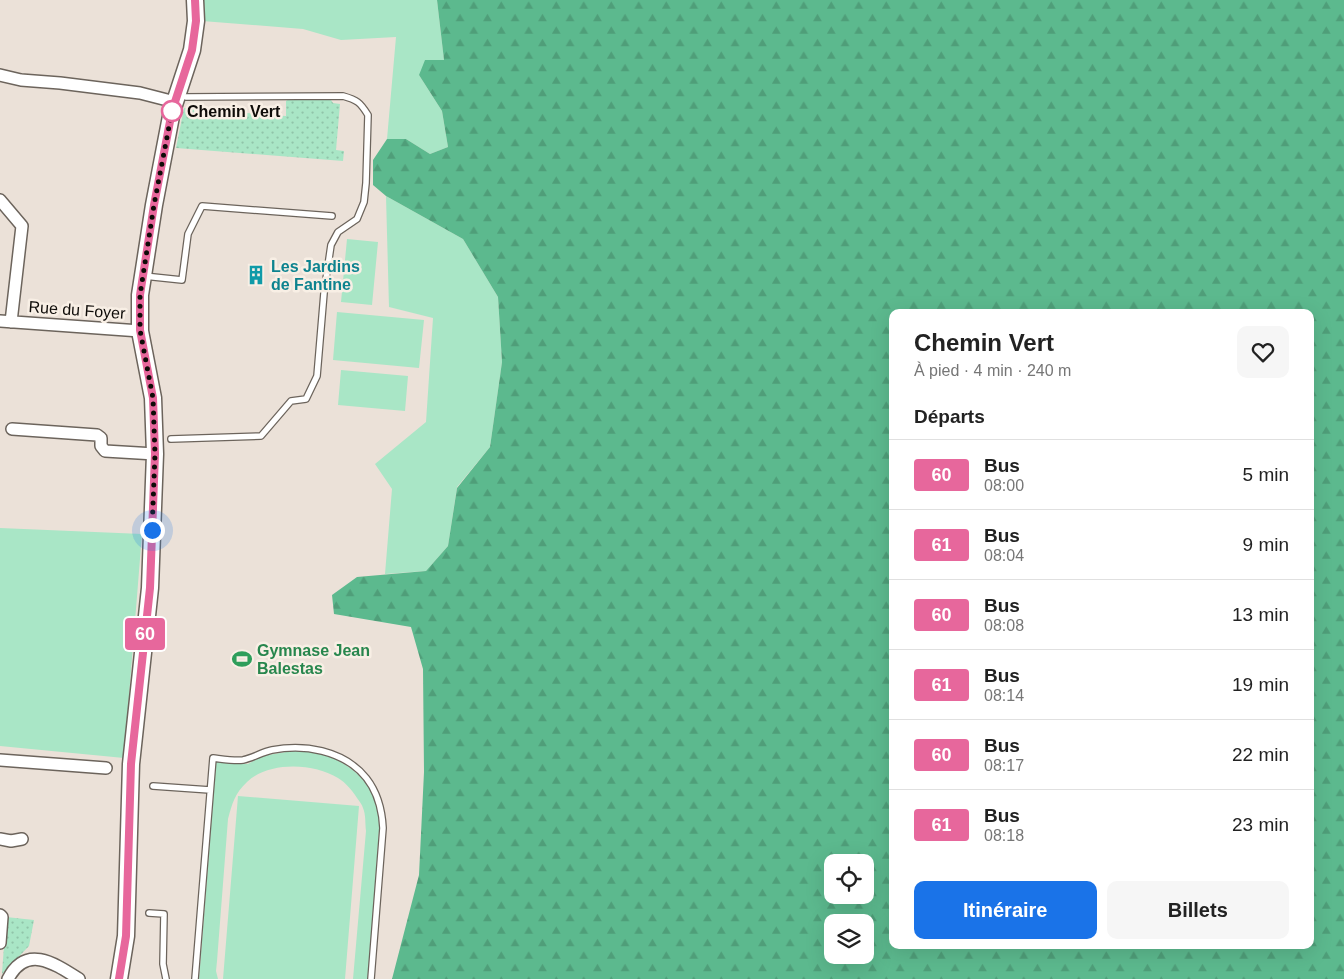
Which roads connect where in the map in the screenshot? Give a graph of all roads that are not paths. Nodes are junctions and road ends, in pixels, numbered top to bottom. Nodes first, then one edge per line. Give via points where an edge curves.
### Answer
1 (195, 0) edge
2 (0, 75) edge
3 (181, 99) junction
4 (0, 200) edge
5 (332, 216) dead end
6 (142, 276) junction
7 (6, 321) edge
8 (140, 330) junction
9 (12, 429) dead end
10 (171, 439) dead end
11 (155, 454) junction
12 (0, 760) edge
13 (106, 768) dead end
14 (153, 786) dead end
15 (210, 790) junction
16 (0, 839) edge
17 (22, 839) dead end
18 (149, 913) dead end
19 (0, 915) edge
20 (0, 943) edge
21 (8, 979) edge
22 (78, 979) edge
23 (119, 979) edge
24 (166, 979) edge
25 (195, 979) edge
26 (371, 979) edge

1 - 3 street via 192,50
2 - 3 street
3 - 6 street via 172,111
3 - 10 lane via 342,96 356,99 368,116 367,156 364,202 357,219 338,232 331,245 317,376 306,399 291,401 261,436
4 - 7 street, Rue du Foyer via 22,226
5 - 6 lane via 202,206 188,234 182,280
6 - 8 street
7 - 8 street, Rue du Foyer
8 - 11 street via 153,398
9 - 11 street via 97,435 105,451
11 - 23 street via 150,588 131,764 126,936
12 - 13 street
14 - 15 lane
15 - 25 lane
15 - 26 lane via 213,758 243,760 272,750 297,748 328,753 354,765 365,776 380,804 383,828
16 - 17 street
18 - 24 lane via 164,914 163,964
19 - 20 street
21 - 22 street via 15,968 27,960 39,958

